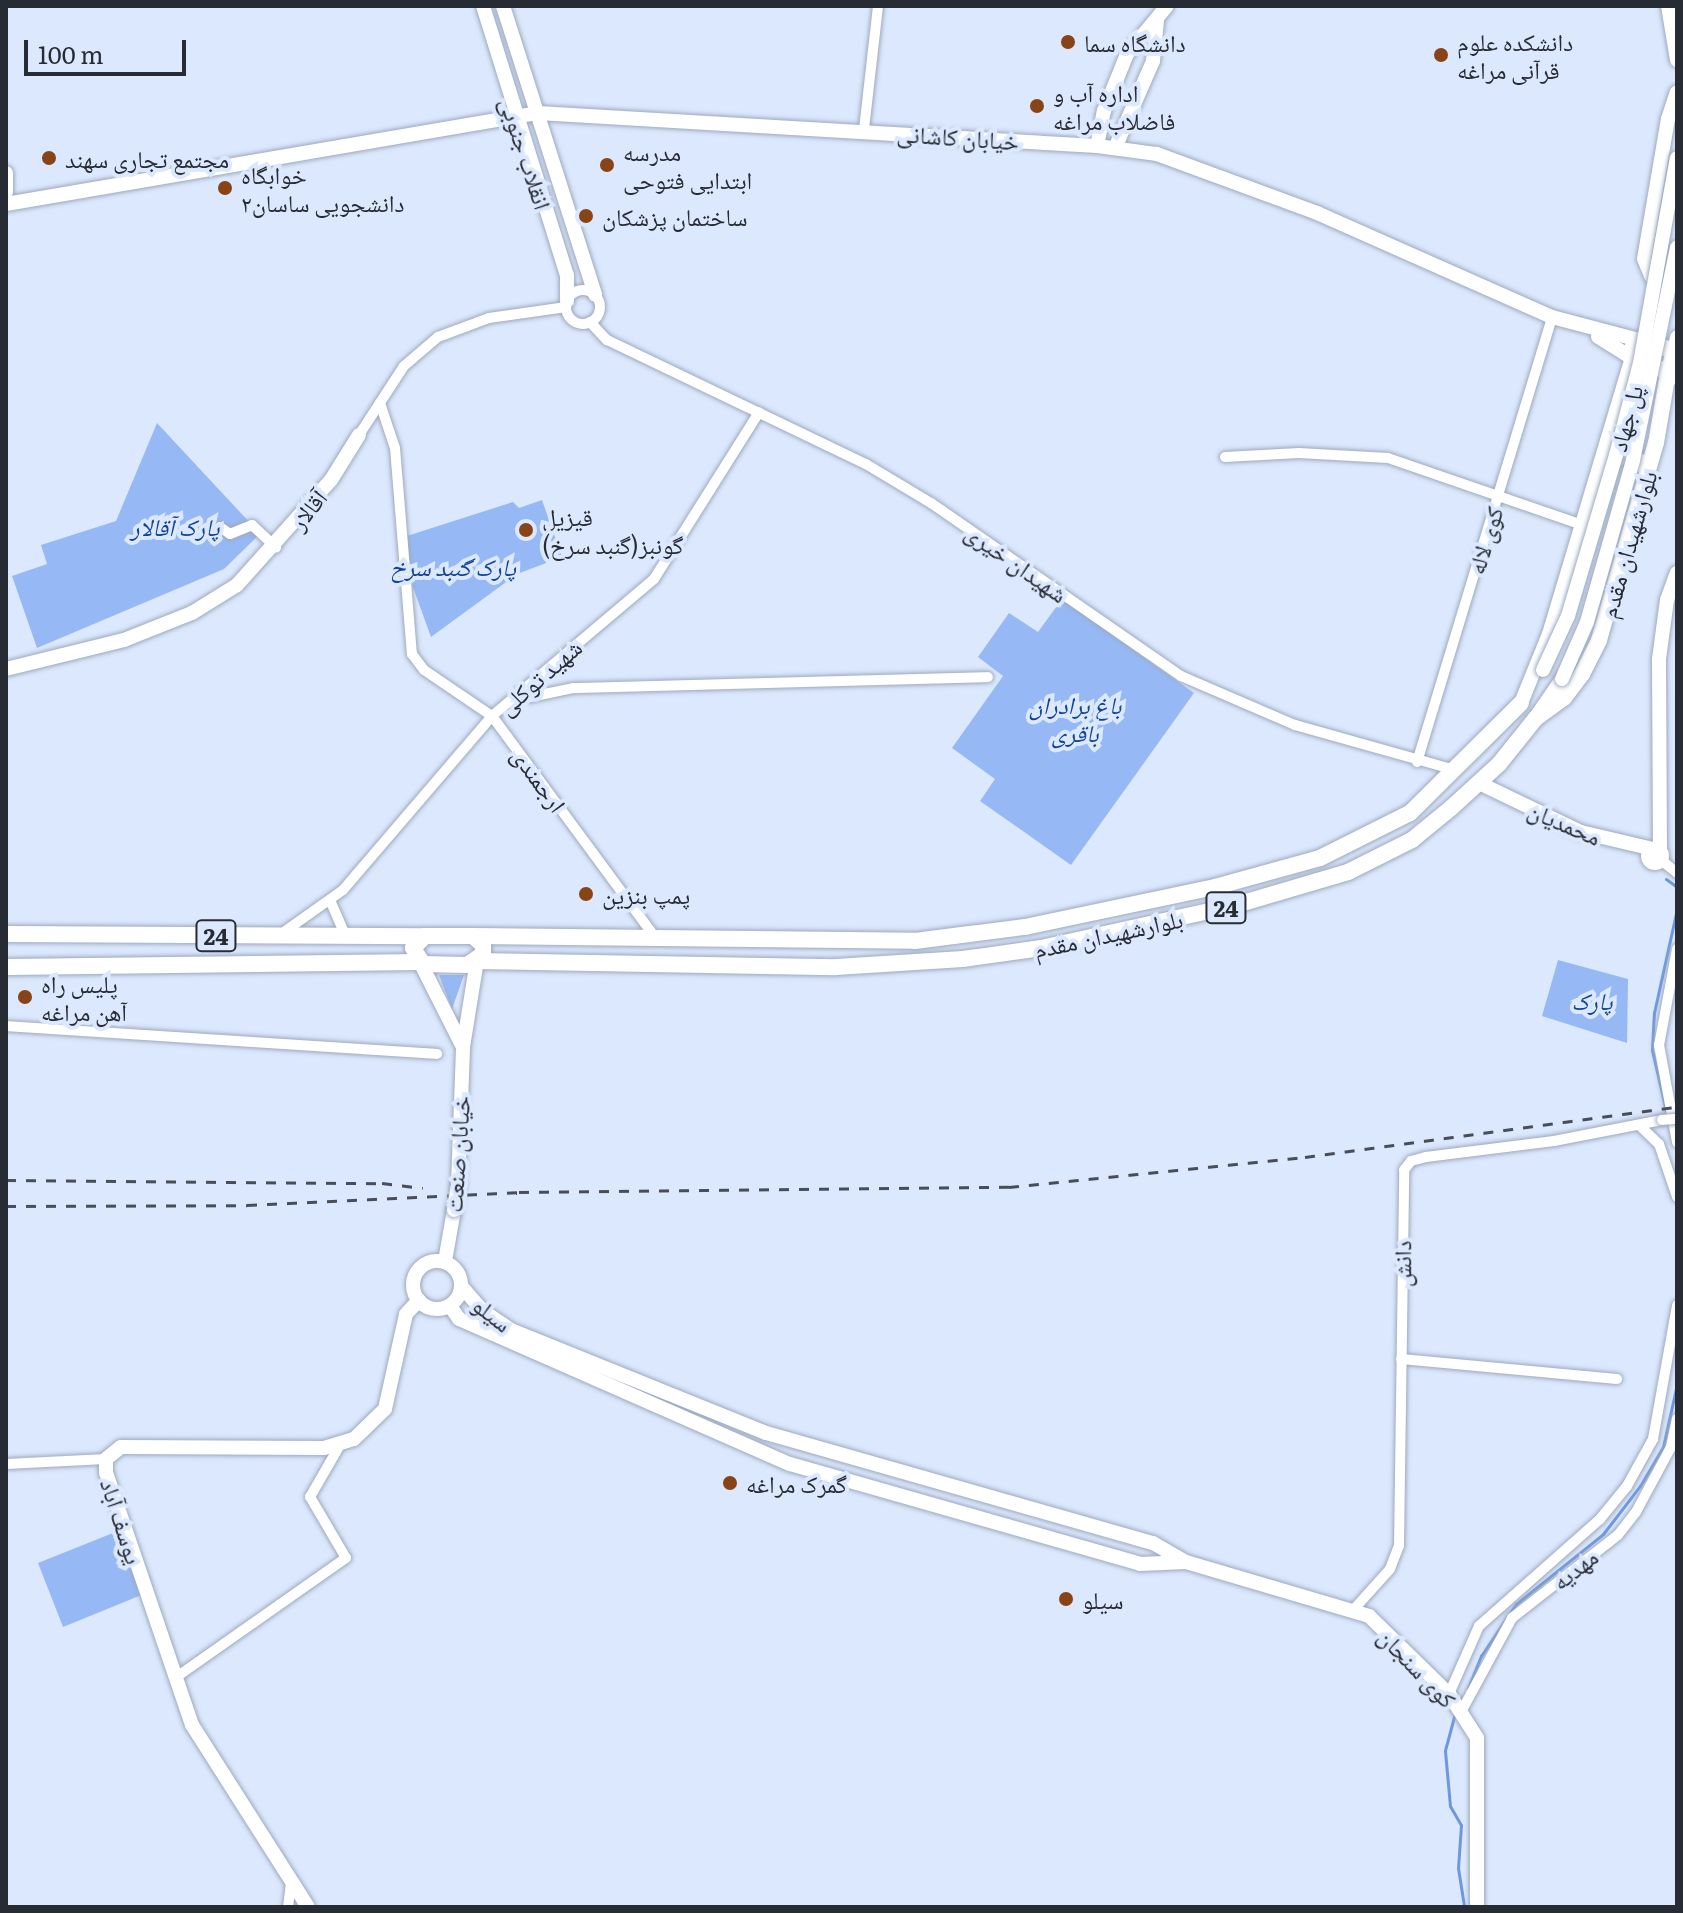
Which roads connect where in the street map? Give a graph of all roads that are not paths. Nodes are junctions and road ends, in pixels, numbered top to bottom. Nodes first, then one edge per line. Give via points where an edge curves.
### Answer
1 (483, 6) edge
2 (503, 6) edge
3 (878, 6) edge
4 (1167, 6) edge
5 (1668, 6) edge
6 (1157, 21) junction
7 (509, 31) junction
8 (488, 35) junction
9 (1677, 60) edge
10 (1677, 92) edge
11 (538, 113) junction
12 (516, 118) junction
13 (864, 129) junction
14 (1097, 146) junction
15 (1115, 148) junction
16 (1677, 158) edge
17 (6, 173) edge
18 (6, 192) edge
19 (6, 204) edge
20 (1677, 247) edge
21 (1677, 280) edge
22 (595, 295) junction
23 (567, 304) junction
24 (1552, 317) junction
25 (590, 322) junction
26 (1582, 328) junction
27 (1639, 340) junction
28 (1676, 347) edge
29 (1632, 358) junction
30 (1673, 374) edge
31 (380, 403) junction
32 (1677, 405) edge
33 (759, 412) junction
34 (1662, 420) junction
35 (359, 435) joint
36 (1616, 455) junction
37 (1225, 457) dead end
38 (1601, 464) junction
39 (1647, 475) junction
40 (1497, 497) junction
41 (1583, 525) junction
42 (220, 527) dead end
43 (276, 547) junction
44 (1677, 573) edge
45 (6, 669) edge
46 (988, 677) dead end
47 (530, 697) dead end
48 (1521, 703) junction
49 (492, 716) junction
50 (1536, 718) junction
51 (1417, 762) junction
52 (1457, 771) junction
53 (1479, 783) junction
54 (1656, 855) junction
55 (1677, 873) edge
56 (330, 900) junction
57 (6, 934) edge
58 (278, 936) junction
59 (425, 936) junction
60 (473, 936) junction
61 (346, 937) junction
62 (650, 939) junction
63 (1677, 949) edge
64 (477, 961) junction
65 (420, 962) junction
66 (6, 967) edge
67 (6, 1026) edge
68 (463, 1047) junction
69 (437, 1054) dead end
70 (1677, 1119) edge
71 (1639, 1125) junction
72 (1677, 1142) edge
73 (1677, 1197) edge
74 (445, 1261) junction
75 (462, 1287) junction
76 (419, 1300) junction
77 (1677, 1305) edge
78 (450, 1306) junction
79 (547, 1351) junction
80 (1401, 1359) junction
81 (1672, 1368) edge
82 (1617, 1379) dead end
83 (1677, 1419) edge
84 (749, 1426) junction
85 (736, 1444) junction
86 (340, 1445) junction
87 (106, 1459) junction
88 (6, 1464) edge
89 (1186, 1562) junction
90 (1355, 1608) junction
91 (175, 1678) junction
92 (1457, 1706) junction
93 (291, 1883) junction
94 (288, 1907) edge
95 (308, 1907) edge
96 (1477, 1907) edge

1 - 8 street, انقلاب جنوبی
2 - 7 street, انقلاب جنوبی
3 - 13 street
4 - 6 street
5 - 9 street
6 - 14 street via 1127,54 1104,111
6 - 15 street via 1153,61
7 - 8 street via 499,40
7 - 11 street, انقلاب جنوبی
8 - 12 street, انقلاب جنوبی
10 - 21 street via 1644,259 1651,276 1669,283
11 - 12 street, خیابان کاشانی
11 - 13 street, خیابان کاشانی
11 - 22 street, انقلاب جنوبی
12 - 19 street
12 - 23 street, انقلاب جنوبی via 567,275
13 - 14 street, خیابان کاشانی
14 - 15 street, خیابان کاشانی
15 - 24 street, خیابان کاشانی via 1157,154 1317,213
16 - 36 street, پل جهاد, bridge via 1640,363
17 - 18 street
20 - 50 street, پل جهاد, bridge via 1633,460 1587,622 1562,679
22 - 23 street via 579,290
22 - 25 street via 600,310
23 - 25 street via 574,321
23 - 31 street, آقالار via 489,318 438,337 417,351
24 - 26 street, خیابان کاشانی
24 - 40 street, کوی لاله
25 - 33 street, شهیدان خیری via 607,340
26 - 27 street, خیابان کاشانی
26 - 29 street, خیابان کاشانی
27 - 28 main road, 24
27 - 29 main road, 24
28 - 30 main road, 24
29 - 30 main road
29 - 38 street, 24
30 - 34 main road, بلوارشهیدان مقدم / 24
31 - 35 street, آقالار
31 - 49 street, ارجمندی via 395,448 412,654 424,670
32 - 34 main road
33 - 49 street, شهید توکلی via 654,579
33 - 51 street, شهیدان خیری via 931,503 1181,676 1295,725
34 - 39 main road, بلوارشهیدان مقدم / 24
35 - 43 street, آقالار via 331,480
36 - 38 main road
36 - 39 main road via 1631,453
36 - 48 street, پل جهاد, bridge via 1568,616
37 - 40 street via 1299,453 1388,458
38 - 41 street, 24
39 - 50 main road, بلوارشهیدان مقدم / 24 via 1599,640 1564,698
40 - 41 street
40 - 51 street, کوی لاله
41 - 48 street, 24
42 - 43 street via 230,534 252,525
43 - 45 street, آقالار via 237,585 192,613 124,640
44 - 54 street via 1667,600 1659,659
46 - 47 street via 574,688
48 - 52 main road, بلوارشهیدان مقدم / 24
49 - 56 street, شهید توکلی
49 - 62 street, ارجمندی via 651,932
50 - 53 main road, بلوارشهیدان مقدم / 24
51 - 52 street, شهیدان خیری
52 - 62 main road, بلوارشهیدان مقدم / 24 via 1410,813 1320,858 1215,887 1036,925 912,941
53 - 54 street, محمدیان via 1613,842
53 - 64 main road, بلوارشهیدان مقدم / 24 via 1412,840 1300,890 1016,953 836,967
54 - 55 street
56 - 58 street, شهید توکلی
56 - 61 street
57 - 58 main road, 24
58 - 61 main road, 24
59 - 60 main road, 24
59 - 61 main road, 24
59 - 65 main road via 413,948
60 - 62 main road, بلوارشهیدان مقدم / 24
60 - 64 main road via 484,949
63 - 72 street via 1659,1045
64 - 65 main road, 24
64 - 68 street, خیابان صنعت
65 - 66 main road, 24
65 - 68 street, خیابان صنعت
67 - 69 street
68 - 74 street, خیابان صنعت, bridge via 458,1185
70 - 71 street, دانش, bridge
71 - 73 street via 1659,1144
71 - 80 street, دانش via 1411,1161 1400,1181
74 - 75 street via 459,1272
74 - 76 street via 431,1261 417,1270 413,1287
75 - 78 street
75 - 79 street, سیلو via 502,1323
76 - 78 street via 435,1309
76 - 86 street via 401,1334 385,1409 370,1428
77 - 81 street
78 - 79 street, سیلو via 459,1319
79 - 84 street, سیلو
79 - 85 street, سیلو
80 - 82 street
80 - 90 street, دانش via 1399,1546 1390,1569
81 - 92 street via 1653,1439 1627,1486 1600,1519 1479,1626
83 - 92 street, مهدیه via 1671,1447 1636,1512 1618,1535 1512,1618
84 - 85 street
84 - 89 street, سیلو via 1153,1543
85 - 89 street, سیلو via 1140,1564
86 - 87 street, یوسف آباد via 121,1447
86 - 91 street via 310,1497 346,1558
87 - 88 street
87 - 91 street, یوسف آباد via 106,1473
89 - 90 street, کوی سنجان
90 - 92 street, کوی سنجان
91 - 93 street, یوسف آباد via 211,1760
92 - 96 street, کوی سنجان via 1473,1730 1481,1758
93 - 94 street
93 - 95 street, یوسف آباد

